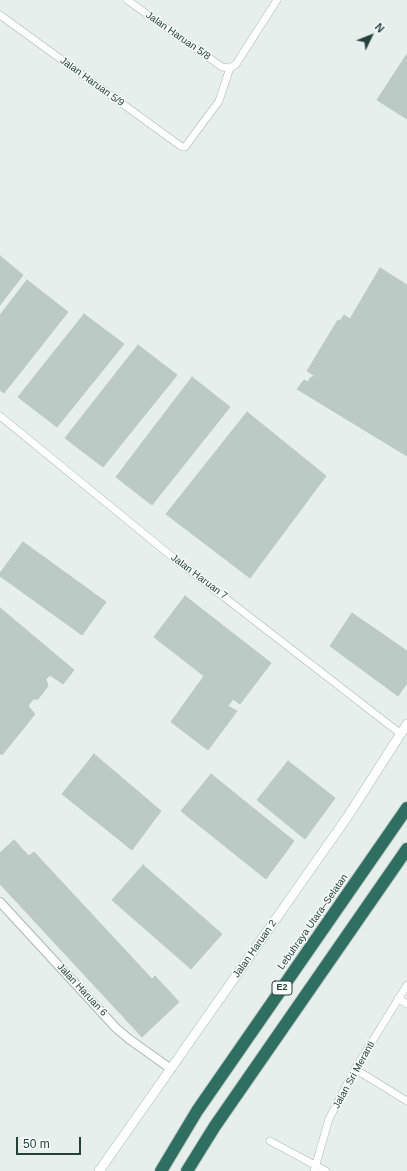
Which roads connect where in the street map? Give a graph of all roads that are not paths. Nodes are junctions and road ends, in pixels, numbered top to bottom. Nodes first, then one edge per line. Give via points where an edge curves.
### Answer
1 (127, 0) edge
2 (276, 0) edge
3 (0, 15) edge
4 (230, 68) junction
5 (0, 416) edge
6 (407, 724) edge
7 (401, 734) junction
8 (407, 808) edge
9 (407, 849) edge
10 (0, 902) edge
11 (407, 985) edge
12 (398, 998) junction
13 (407, 1004) edge
14 (171, 1069) junction
15 (355, 1069) junction
16 (407, 1101) edge
17 (270, 1142) dead end
18 (314, 1168) edge
19 (99, 1171) edge
20 (161, 1171) edge
21 (187, 1171) edge
22 (326, 1171) edge

1 - 4 street, Jalan Haruan 5/8 via 222,67
2 - 4 street via 236,64
3 - 4 street, Jalan Haruan 5/9 via 182,147 185,147 219,101
5 - 7 street, Jalan Haruan 7 via 176,559
6 - 7 main road, Jalan Haruan 2
7 - 14 main road, Jalan Haruan 2 via 348,816
8 - 20 highway, Lebuhraya Utara–Selatan / E2 via 197,1111
9 - 21 highway, E2 via 215,1126
10 - 14 street, Jalan Haruan 6 via 116,1028
11 - 12 street, Jalan Sri Meranti
12 - 13 street
12 - 15 street, Jalan Sri Meranti
14 - 19 main road, Jalan Haruan 2
15 - 16 street
15 - 18 street, Jalan Sri Meranti via 329,1119
17 - 18 street
18 - 22 street

